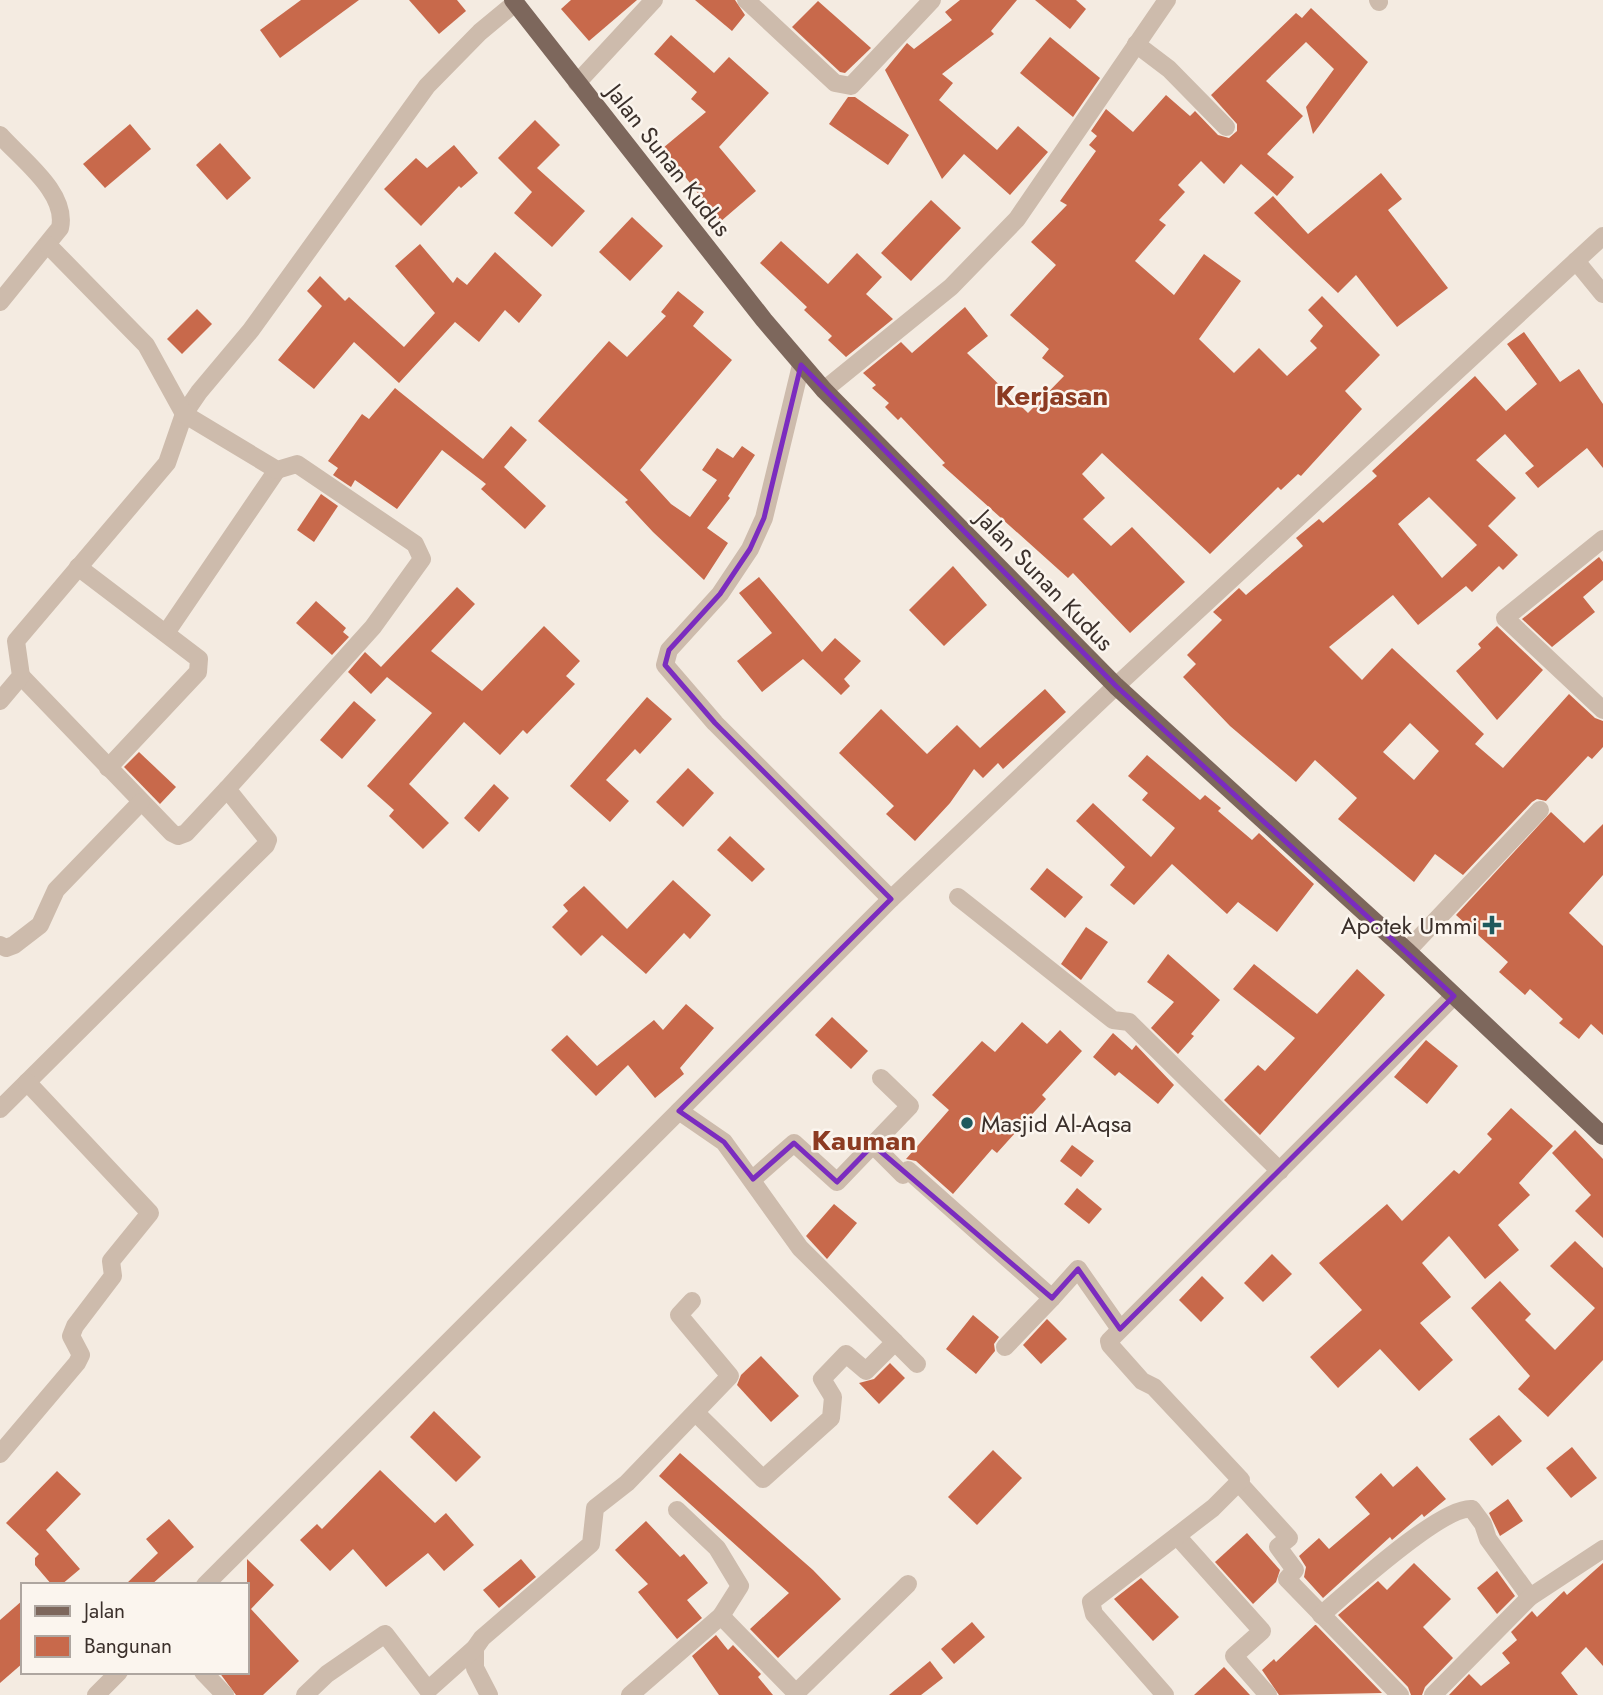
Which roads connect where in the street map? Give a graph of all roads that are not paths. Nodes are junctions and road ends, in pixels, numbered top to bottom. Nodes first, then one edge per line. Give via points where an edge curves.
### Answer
1 (654, 0) edge
2 (746, 0) edge
3 (932, 0) edge
4 (514, 2) edge
5 (1162, 2) edge
6 (1136, 44) junction
7 (577, 83) junction
8 (1226, 127) dead end
9 (0, 135) edge
10 (1603, 236) edge
11 (48, 245) junction
12 (1576, 261) junction
13 (1603, 294) edge
14 (0, 302) edge
15 (801, 365) junction
16 (824, 390) junction
17 (184, 414) junction
18 (276, 470) junction
19 (1603, 539) edge
20 (78, 566) junction
21 (166, 633) junction
22 (22, 676) junction
23 (1115, 687) junction
24 (0, 701) edge
25 (1603, 709) edge
26 (108, 768) junction
27 (227, 789) junction
28 (141, 802) junction
29 (1540, 810) dead end
30 (958, 897) dead end
31 (891, 899) junction
32 (0, 945) edge
33 (1407, 951) junction
34 (1454, 996) junction
35 (881, 1077) dead end
36 (27, 1082) junction
37 (0, 1109) edge
38 (679, 1111) junction
39 (1603, 1136) edge
40 (873, 1144) junction
41 (1280, 1171) junction
42 (753, 1178) junction
43 (1052, 1298) junction
44 (692, 1301) dead end
45 (1120, 1329) junction
46 (895, 1342) junction
47 (1005, 1347) dead end
48 (917, 1364) dead end
49 (696, 1413) junction
50 (0, 1454) edge
51 (1239, 1483) junction
52 (677, 1510) dead end
53 (1177, 1536) junction
54 (1603, 1549) edge
55 (207, 1583) edge
56 (908, 1584) dead end
57 (1530, 1597) junction
58 (1321, 1615) junction
59 (721, 1616) junction
60 (475, 1648) junction
61 (117, 1674) edge
62 (205, 1674) edge
63 (797, 1694) edge
64 (96, 1695) edge
65 (225, 1695) edge
66 (305, 1695) edge
67 (489, 1695) edge
68 (630, 1695) edge
69 (1165, 1695) edge
70 (1268, 1695) edge
71 (1400, 1695) edge
72 (1433, 1695) edge

1 - 7 street
2 - 3 street via 835,83 851,86
4 - 7 main road, Jalan Sunan Kudus
4 - 17 street via 427,86
5 - 6 street
6 - 8 street via 1169,69
6 - 16 street via 1017,219 951,287
7 - 15 main road, Jalan Sunan Kudus
9 - 11 street via 57,198 63,215
10 - 12 street
11 - 14 street
11 - 17 street via 146,345
12 - 13 street
12 - 23 street
15 - 16 main road, Jalan Sunan Kudus
15 - 31 street via 764,518 750,549 720,594 669,650 665,665 715,723
16 - 23 main road, Jalan Sunan Kudus
17 - 18 street
17 - 20 street via 167,463
18 - 21 street
18 - 27 street via 296,464 415,544 422,559 373,627
19 - 25 street via 1505,618
20 - 21 street
20 - 22 street via 16,641
21 - 26 street via 199,659 198,672
22 - 24 street
22 - 26 street
23 - 31 street
23 - 33 main road, Jalan Sunan Kudus
26 - 28 street
27 - 28 street via 186,834 178,836
27 - 36 street via 261,828 266,845
28 - 32 street via 56,890 40,925 14,945
29 - 33 street
30 - 41 street via 1113,1020 1129,1022
31 - 38 street
33 - 34 main road, Jalan Sunan Kudus
34 - 39 main road, Jalan Sunan Kudus
34 - 41 street
35 - 40 street via 910,1106
36 - 37 street
36 - 50 street via 150,1213 111,1261 113,1276 75,1326 71,1336 81,1355 77,1363
38 - 42 street via 724,1142
38 - 55 street
40 - 42 street via 837,1182 794,1143
40 - 43 street via 903,1175 908,1170
41 - 45 street
42 - 46 street via 800,1248
43 - 45 street via 1078,1269
43 - 47 street
44 - 49 street via 679,1315 730,1376
45 - 51 street via 1110,1345 1241,1479
46 - 48 street
46 - 49 street via 866,1371 846,1354 822,1379 833,1397 831,1418 763,1479
49 - 60 street via 627,1483 595,1508 591,1544
51 - 53 street
51 - 58 street via 1289,1538 1279,1547 1295,1570 1287,1579
52 - 59 street via 717,1548 740,1586
53 - 69 street via 1091,1602 1094,1614
53 - 70 street via 1262,1631 1234,1656
54 - 57 street
56 - 63 street
57 - 58 street via 1472,1509 1463,1508 1433,1524
57 - 72 street
58 - 71 street
59 - 63 street
59 - 68 street
60 - 66 street via 428,1690 385,1634
60 - 67 street via 475,1668
61 - 64 street
62 - 65 street

